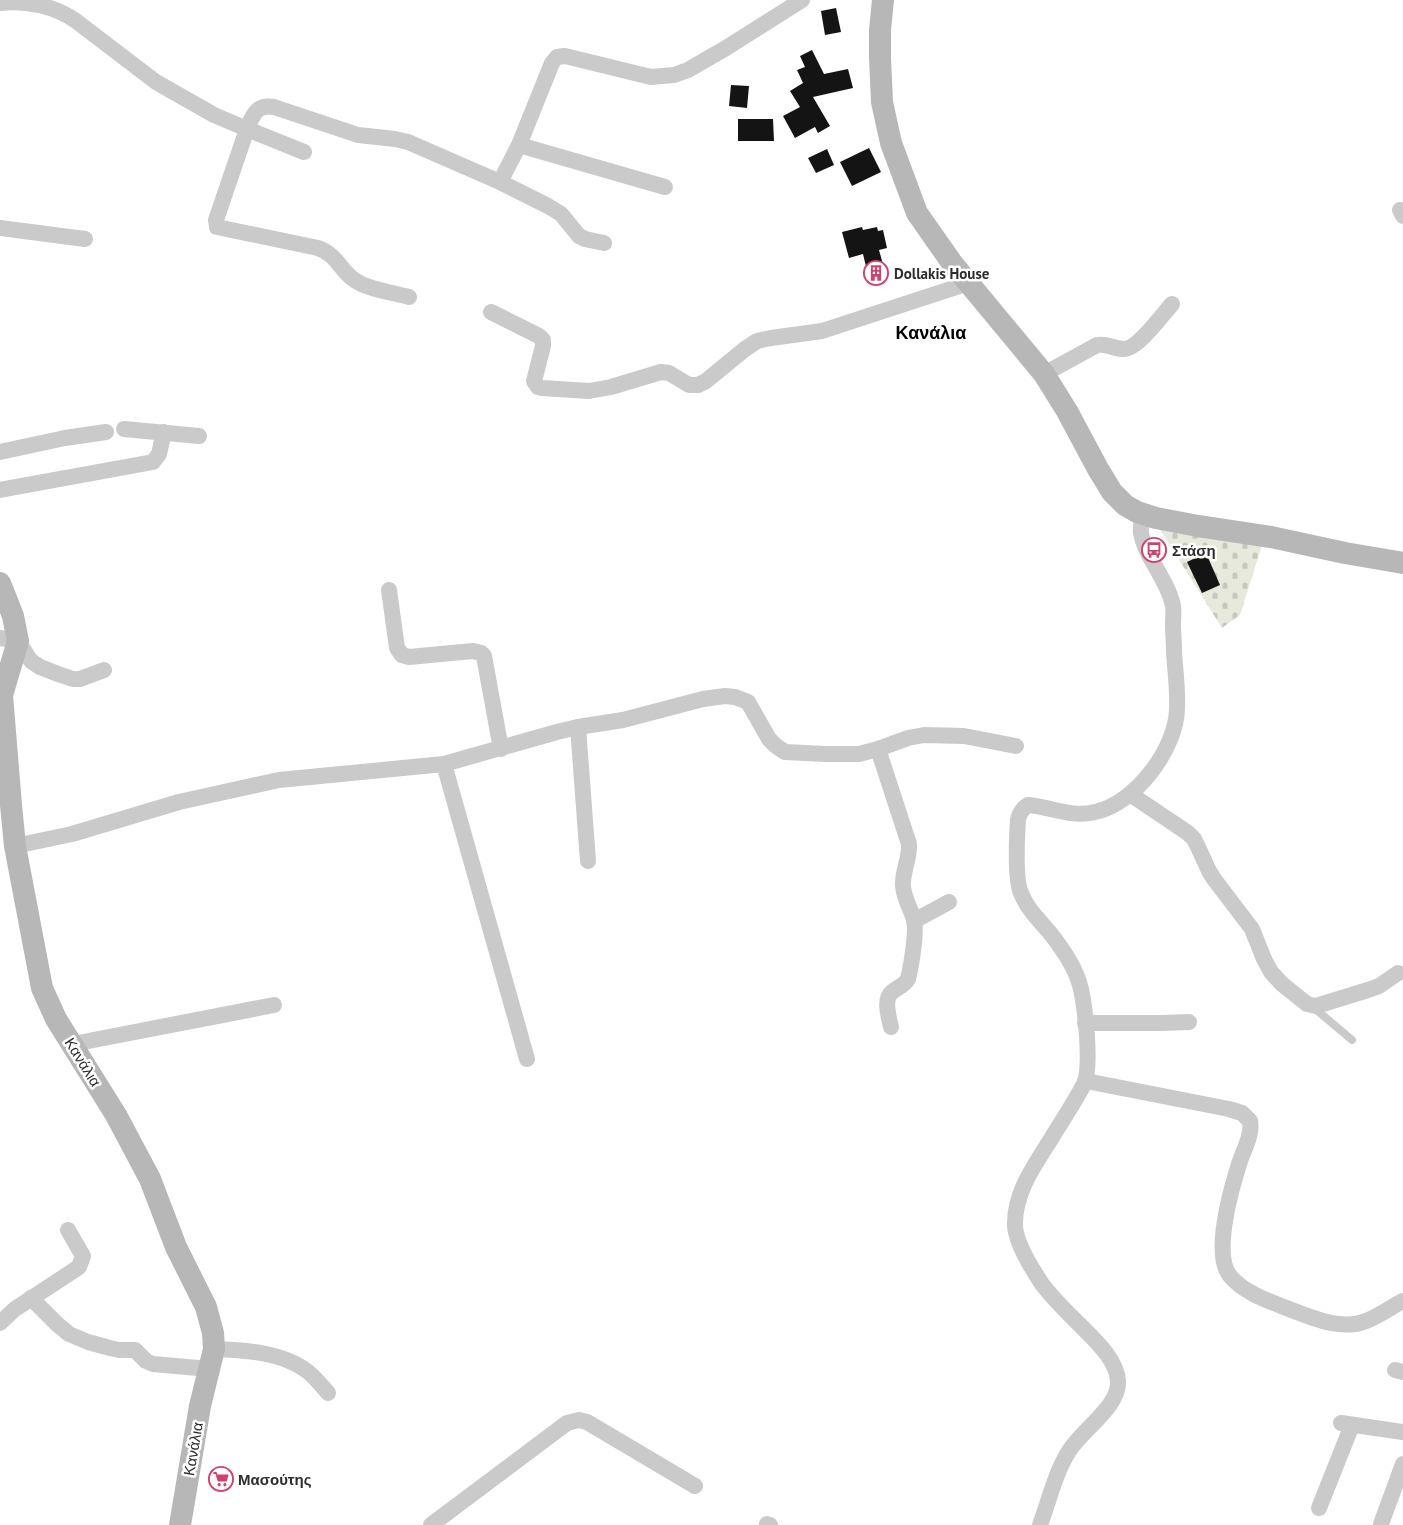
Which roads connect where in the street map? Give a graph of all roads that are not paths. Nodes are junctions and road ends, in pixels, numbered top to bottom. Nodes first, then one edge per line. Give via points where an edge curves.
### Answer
1 (802, 0) edge
2 (883, 0) edge
3 (0, 3) edge
4 (247, 129) junction
5 (519, 145) junction
6 (304, 152) dead end
7 (500, 182) junction
8 (665, 188) dead end
9 (0, 228) edge
10 (86, 239) dead end
11 (604, 243) dead end
12 (969, 283) junction
13 (409, 297) dead end
14 (1172, 304) dead end
15 (491, 312) dead end
16 (1044, 374) junction
17 (124, 428) dead end
18 (106, 432) dead end
19 (164, 432) junction
20 (198, 436) dead end
21 (0, 452) edge
22 (0, 490) edge
23 (1143, 514) junction
24 (1403, 562) edge
25 (0, 583) edge
26 (389, 590) dead end
27 (9, 640) edge
28 (104, 670) dead end
29 (578, 727) junction
30 (1016, 746) dead end
31 (500, 749) junction
32 (878, 749) junction
33 (444, 764) junction
34 (1130, 794) junction
35 (5, 807) edge
36 (15, 846) junction
37 (588, 861) dead end
38 (949, 902) dead end
39 (914, 921) junction
40 (1398, 973) dead end
41 (274, 1005) dead end
42 (1311, 1006) junction
43 (1189, 1022) dead end
44 (1085, 1023) junction
45 (891, 1027) dead end
46 (1352, 1040) dead end
47 (73, 1044) junction
48 (527, 1059) dead end
49 (1086, 1081) junction
50 (68, 1230) dead end
51 (31, 1298) junction
52 (1403, 1301) edge
53 (0, 1323) edge
54 (211, 1359) junction
55 (328, 1394) dead end
56 (1403, 1432) edge
57 (1403, 1464) edge
58 (695, 1486) dead end
59 (1319, 1508) dead end
60 (1381, 1524) edge
61 (180, 1525) edge
62 (430, 1525) edge
63 (1040, 1525) edge

1 - 5 street via 726,48 674,75 651,76 565,56 557,57
2 - 12 main road via 880,30 882,102 891,143 917,214
3 - 4 street via 32,2 63,13 156,82 214,115
4 - 6 street
4 - 7 street via 256,111 264,106 274,107 358,135 408,142
4 - 13 street via 216,220 217,227 318,248 332,256 347,274 360,283
5 - 7 street
5 - 8 street
7 - 11 street via 561,214 585,239
9 - 10 street
12 - 15 street via 822,331 757,341 703,384 694,386 661,372 589,391 542,388 534,381 543,340
12 - 16 main road
14 - 16 street via 1134,345 1123,349 1097,345
16 - 23 main road via 1112,492 1125,505
17 - 19 street
18 - 21 street
19 - 20 street
19 - 22 street via 159,454 153,462
23 - 24 main road
23 - 34 street via 1141,531 1144,543 1174,608 1178,708 1175,726 1162,757
25 - 27 main road, Κανάλια via 13,616
26 - 31 street via 398,648 402,655 410,657 473,650 484,656
27 - 28 street via 40,667 73,679
27 - 35 main road, Κανάλια via 2,695
29 - 31 street
29 - 32 street via 725,696 748,702 769,739 785,752 852,754
29 - 37 street
30 - 32 street via 964,736 924,735
31 - 33 street
32 - 39 street via 909,844 903,886
33 - 36 street via 279,780 179,802 72,834
33 - 48 street
34 - 42 street via 1194,839 1214,879 1252,928 1271,972
34 - 44 street via 1110,808 1079,815 1028,805 1019,813 1020,891 1030,911 1058,942 1074,971 1081,992
35 - 36 main road, Κανάλια
36 - 47 main road, Κανάλια via 42,988
38 - 39 street
39 - 45 street via 906,982 888,998
40 - 42 street via 1374,988
41 - 47 street
42 - 46 lane
43 - 44 street
44 - 49 street
47 - 54 main road, Κανάλια via 116,1114 150,1179 176,1247 206,1307 213,1333
49 - 52 street via 1229,1109 1248,1118 1250,1132 1230,1199 1222,1259 1225,1269 1253,1294 1309,1316 1343,1324 1366,1321
49 - 63 street via 1028,1176 1018,1201 1015,1226 1030,1265 1042,1284 1108,1356 1116,1370 1118,1392 1070,1450
50 - 51 street via 81,1250 81,1263
51 - 53 street
51 - 54 street via 69,1334 110,1348 135,1350 153,1364
54 - 55 street via 256,1353 286,1360 307,1370
54 - 61 main road, Κανάλια
56 - 59 street via 1346,1424
57 - 60 street
58 - 62 street via 587,1422 575,1420

